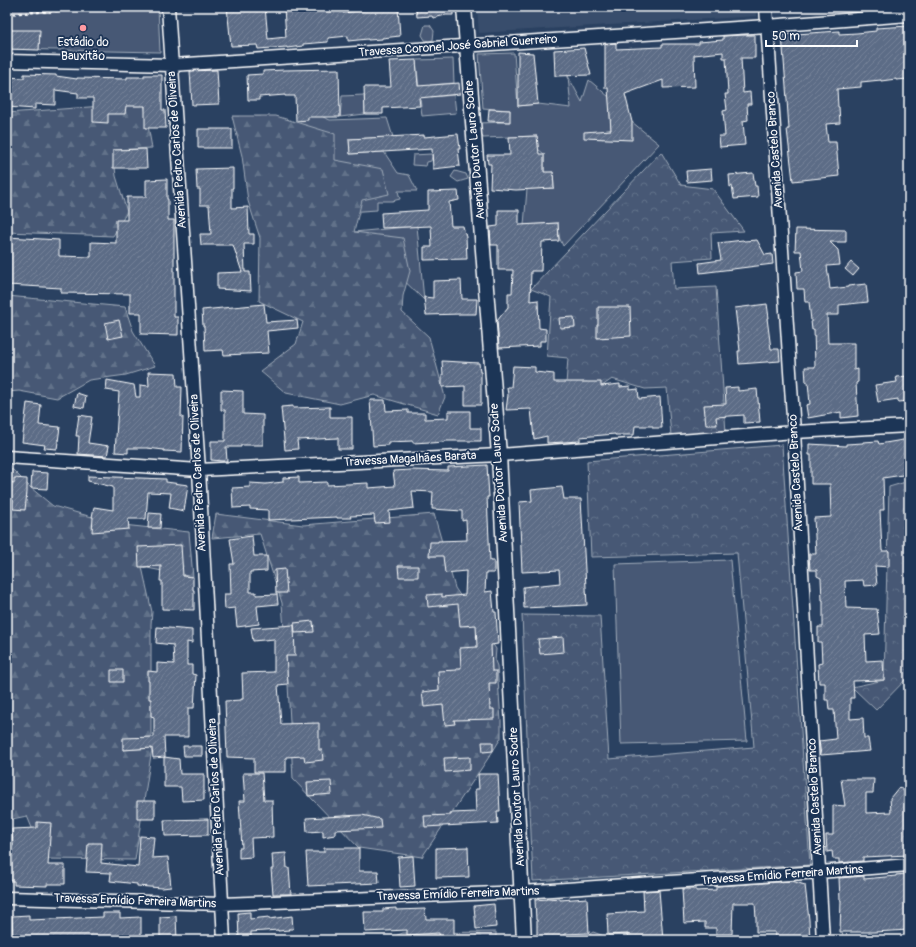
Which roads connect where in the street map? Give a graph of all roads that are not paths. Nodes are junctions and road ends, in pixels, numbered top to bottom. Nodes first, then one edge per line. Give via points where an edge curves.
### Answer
1 (168, 7) edge
2 (464, 7) edge
3 (766, 7) edge
4 (909, 15) edge
5 (767, 26) junction
6 (466, 45) junction
7 (7, 61) edge
8 (172, 64) junction
9 (909, 426) edge
10 (794, 432) junction
11 (499, 455) junction
12 (7, 457) edge
13 (199, 470) junction
14 (909, 865) edge
15 (819, 872) junction
16 (522, 892) junction
17 (7, 898) edge
18 (222, 904) junction
19 (224, 940) edge
20 (524, 940) edge
21 (824, 940) edge

1 - 8 street, Avenida Pedro Carlos de Oliveira
2 - 6 street, Avenida Doutor Lauro Sodre
3 - 5 street, Avenida Castelo Branco
4 - 5 street, Travessa Coronel José Gabriel Guerreiro
5 - 6 street, Travessa Coronel José Gabriel Guerreiro
5 - 10 street, Avenida Castelo Branco
6 - 8 street, Travessa Coronel José Gabriel Guerreiro
6 - 11 street, Avenida Doutor Lauro Sodre
7 - 8 street, Travessa Coronel José Gabriel Guerreiro
8 - 13 street, Avenida Pedro Carlos de Oliveira
9 - 10 street, Travessa Magalhães Barata
10 - 11 street, Travessa Magalhães Barata
10 - 15 street, Avenida Castelo Branco
11 - 13 street, Travessa Magalhães Barata
11 - 16 street, Avenida Doutor Lauro Sodre
12 - 13 street, Travessa Magalhães Barata
13 - 18 street, Avenida Pedro Carlos de Oliveira
14 - 15 street, Travessa Emídio Ferreira Martins
15 - 16 street, Travessa Emídio Ferreira Martins
15 - 21 street, Avenida Castelo Branco
16 - 18 street, Travessa Emídio Ferreira Martins
16 - 20 street, Avenida Doutor Lauro Sodre
17 - 18 street, Travessa Emídio Ferreira Martins
18 - 19 street, Avenida Pedro Carlos de Oliveira

